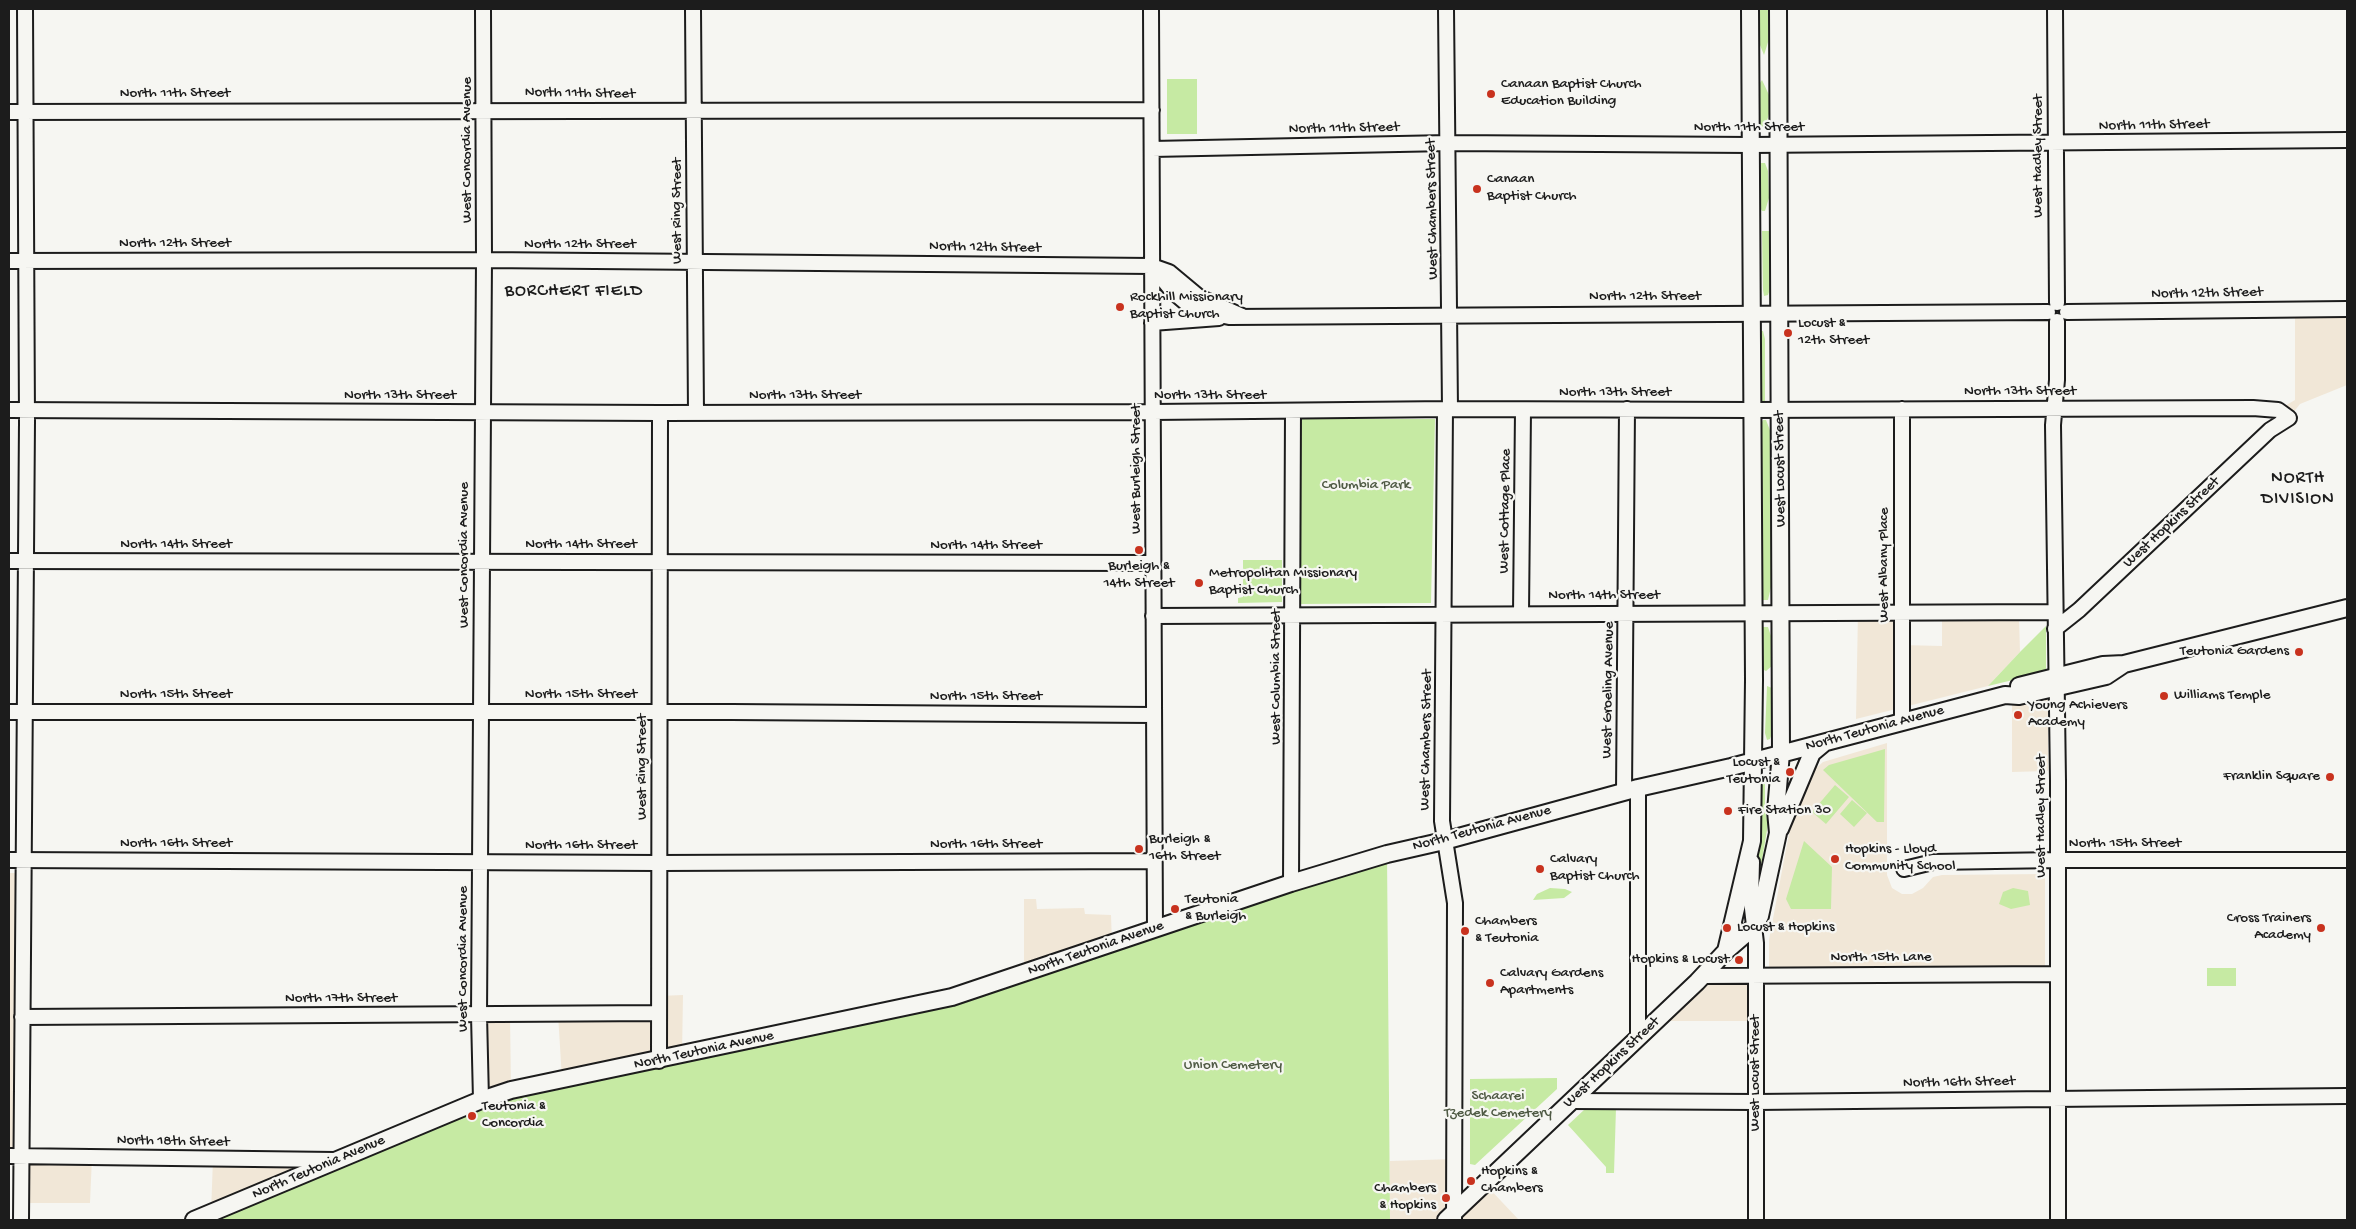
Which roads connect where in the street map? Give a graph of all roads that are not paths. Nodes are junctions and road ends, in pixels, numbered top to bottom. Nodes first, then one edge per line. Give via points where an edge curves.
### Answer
1 (24, 9) edge
2 (484, 9) edge
3 (693, 9) edge
4 (1152, 9) edge
5 (1446, 9) edge
6 (1750, 9) edge
7 (1778, 9) edge
8 (2055, 9) edge
9 (484, 109) junction
10 (1152, 110) junction
11 (9, 112) edge
12 (24, 112) junction
13 (694, 112) junction
14 (2347, 140) edge
15 (1448, 143) junction
16 (2055, 143) junction
17 (1751, 144) junction
18 (1777, 144) junction
19 (1152, 149) junction
20 (484, 260) junction
21 (9, 261) edge
22 (26, 261) junction
23 (695, 262) junction
24 (1152, 266) junction
25 (2347, 309) edge
26 (2057, 312) junction
27 (1752, 313) junction
28 (1778, 313) junction
29 (1451, 315) junction
30 (1236, 317) junction
31 (1152, 323) junction
32 (2054, 408) junction
33 (1448, 409) junction
34 (1628, 409) junction
35 (1902, 409) junction
36 (9, 410) edge
37 (27, 410) junction
38 (1523, 410) junction
39 (1752, 410) junction
40 (1780, 410) junction
41 (1293, 411) junction
42 (482, 412) junction
43 (1153, 412) junction
44 (660, 413) junction
45 (696, 413) junction
46 (2289, 418) joint
47 (9, 561) edge
48 (26, 561) junction
49 (481, 561) junction
50 (660, 562) junction
51 (1153, 562) junction
52 (2347, 608) edge
53 (1626, 612) junction
54 (1753, 612) junction
55 (1782, 612) junction
56 (1901, 612) junction
57 (2055, 612) junction
58 (1521, 613) junction
59 (1444, 614) junction
60 (1293, 615) junction
61 (1153, 616) junction
62 (2055, 630) junction
63 (2057, 681) junction
64 (9, 712) edge
65 (25, 712) junction
66 (481, 712) junction
67 (659, 712) junction
68 (1153, 715) junction
69 (1902, 721) junction
70 (1824, 742) junction
71 (1781, 753) junction
72 (1754, 761) junction
73 (1631, 790) junction
74 (1778, 833) junction
75 (1444, 841) junction
76 (1752, 848) junction
77 (9, 860) edge
78 (24, 860) junction
79 (2058, 860) junction
80 (2347, 860) edge
81 (1153, 861) junction
82 (480, 862) junction
83 (659, 863) junction
84 (1904, 869) dead end
85 (1291, 883) junction
86 (1755, 926) junction
87 (1155, 929) junction
88 (1726, 951) junction
89 (2058, 974) junction
90 (1756, 975) junction
91 (1703, 976) junction
92 (659, 1013) junction
93 (479, 1015) junction
94 (22, 1017) junction
95 (1638, 1038) junction
96 (659, 1061) junction
97 (2347, 1096) edge
98 (2058, 1098) junction
99 (480, 1100) junction
100 (1572, 1101) junction
101 (1756, 1102) junction
102 (15, 1156) edge
103 (336, 1160) junction
104 (1451, 1217) edge
105 (21, 1220) edge
106 (194, 1220) edge
107 (1756, 1220) edge
108 (2058, 1220) edge

1 - 12 street
2 - 9 street, West Concordia Avenue
3 - 13 street, West Ring Street
4 - 10 street, West Burleigh Street
5 - 15 street, West Chambers Street
6 - 17 main road, West Locust Street
7 - 18 main road, West Locust Street
8 - 16 street, West Hadley Street
9 - 12 street, North 11th Street
9 - 13 street, North 11th Street
9 - 20 street, West Concordia Avenue
10 - 13 street, North 11th Street
10 - 19 street, West Burleigh Street
11 - 12 street, North 11th Street
12 - 22 street
13 - 23 street, West Ring Street
14 - 16 street, North 11th Street
15 - 17 street, North 11th Street
15 - 19 street, North 11th Street
15 - 29 street, West Chambers Street
16 - 18 street, North 11th Street
16 - 26 street, West Hadley Street
17 - 18 street, North 11th Street
17 - 27 main road, West Locust Street
18 - 28 main road, West Locust Street
19 - 24 street, West Burleigh Street
20 - 22 street, North 12th Street
20 - 23 street, North 12th Street
20 - 42 street, West Concordia Avenue
21 - 22 street, North 12th Street
22 - 37 street
23 - 24 street, North 12th Street
23 - 45 street, West Ring Street
24 - 30 street, North 12th Street via 1169,272 1199,297
24 - 31 street, West Burleigh Street
25 - 26 street, North 12th Street
26 - 28 street, North 12th Street
26 - 32 street, West Hadley Street
27 - 28 street, North 12th Street
27 - 29 street, North 12th Street
27 - 39 main road, West Locust Street
28 - 40 main road, West Locust Street
29 - 30 street, North 12th Street
29 - 33 street, West Chambers Street
30 - 31 street
31 - 43 street, West Burleigh Street
32 - 35 street, North 13th Street
32 - 46 street, North 13th Street via 2270,408
32 - 57 street, West Hadley Street
33 - 38 street, North 13th Street
33 - 41 street, North 13th Street
33 - 59 street, West Chambers Street
34 - 38 street, North 13th Street
34 - 39 street, North 13th Street
34 - 53 street, West Groeling Avenue
35 - 40 street, North 13th Street
35 - 56 street, West Albany Place
36 - 37 street, North 13th Street
37 - 42 street, North 13th Street
37 - 48 street
38 - 58 street, West Cottage Place
39 - 40 street, North 13th Street
39 - 54 main road, West Locust Street
40 - 55 main road, West Locust Street
41 - 43 street, North 13th Street
41 - 60 street, West Columbia Street
42 - 44 street, North 13th Street
42 - 49 street, West Concordia Avenue
43 - 45 street, North 13th Street
43 - 51 street, West Burleigh Street
44 - 45 street, North 13th Street
44 - 50 street, West Ring Street
46 - 62 street, West Hopkins Street via 2270,430
47 - 48 street, North 14th Street
48 - 49 street, North 14th Street
48 - 65 street
49 - 50 street, North 14th Street
49 - 66 street, West Concordia Avenue
50 - 51 street, North 14th Street
50 - 67 street, West Ring Street
51 - 61 street, West Burleigh Street
52 - 63 main road, North Teutonia Avenue via 2124,664 2106,676
53 - 54 street, North 14th Street
53 - 58 street, North 14th Street
53 - 73 street, West Groeling Avenue
54 - 55 street, North 14th Street
54 - 72 main road, West Locust Street
55 - 56 street, North 14th Street
55 - 71 main road, West Locust Street
56 - 57 street, North 14th Street
56 - 69 street, West Albany Place
57 - 62 street, West Hadley Street
58 - 59 street, North 14th Street
59 - 60 street, North 14th Street
59 - 75 street, West Chambers Street
60 - 61 street, North 14th Street
60 - 85 street, West Columbia Street
61 - 68 street, West Burleigh Street
62 - 63 street, West Hadley Street
63 - 69 main road, North Teutonia Avenue via 2019,696 2005,695
63 - 79 street, West Hadley Street
64 - 65 street, North 15th Street
65 - 66 street, North 15th Street
65 - 78 street
66 - 67 street, North 15th Street
66 - 82 street, West Concordia Avenue
67 - 68 street, North 15th Street
67 - 83 street, West Ring Street
68 - 81 street, West Burleigh Street
69 - 70 main road, North Teutonia Avenue
70 - 71 main road, North Teutonia Avenue
70 - 74 main road via 1812,753
71 - 72 main road, North Teutonia Avenue
71 - 74 main road, West Locust Street via 1776,811
72 - 73 main road, North Teutonia Avenue
72 - 76 main road, West Locust Street
73 - 75 main road, North Teutonia Avenue
73 - 95 street, West Groeling Avenue
74 - 86 main road, West Locust Street
75 - 85 main road, North Teutonia Avenue via 1387,854
75 - 104 street, West Chambers Street via 1455,903
76 - 86 street, West Locust Street via 1751,900
76 - 88 main road
77 - 78 street, North 16th Street
78 - 82 street, North 16th Street
78 - 94 street
79 - 80 street, North 15th Street
79 - 84 street, North 15th Street via 1933,862
79 - 89 street, West Hadley Street
81 - 83 street, North 16th Street
81 - 87 street, West Burleigh Street
82 - 83 street, North 16th Street
82 - 93 street, West Concordia Avenue
83 - 92 street, West Ring Street
85 - 87 main road, North Teutonia Avenue
86 - 88 main road, West Hopkins Street
86 - 90 street, West Locust Street
87 - 96 main road, North Teutonia Avenue via 952,998
88 - 91 main road, West Hopkins Street
89 - 90 street, North 15th Lane
89 - 98 street, West Hadley Street
90 - 91 street, North 15th Lane
90 - 101 street, West Locust Street
91 - 95 main road, West Hopkins Street
92 - 93 street, North 17th Street
92 - 96 street, West Ring Street
93 - 94 street, North 17th Street
93 - 99 street, West Concordia Avenue
94 - 102 street
95 - 100 main road, West Hopkins Street
96 - 99 main road, North Teutonia Avenue via 512,1090
97 - 98 street, North 16th Street
98 - 101 street, North 16th Street
98 - 108 street, West Hadley Street
99 - 103 main road, North Teutonia Avenue
100 - 101 street, North 16th Street
100 - 104 main road, West Hopkins Street
101 - 107 street, West Locust Street
102 - 103 street, North 18th Street
102 - 105 street
103 - 106 main road, North Teutonia Avenue

